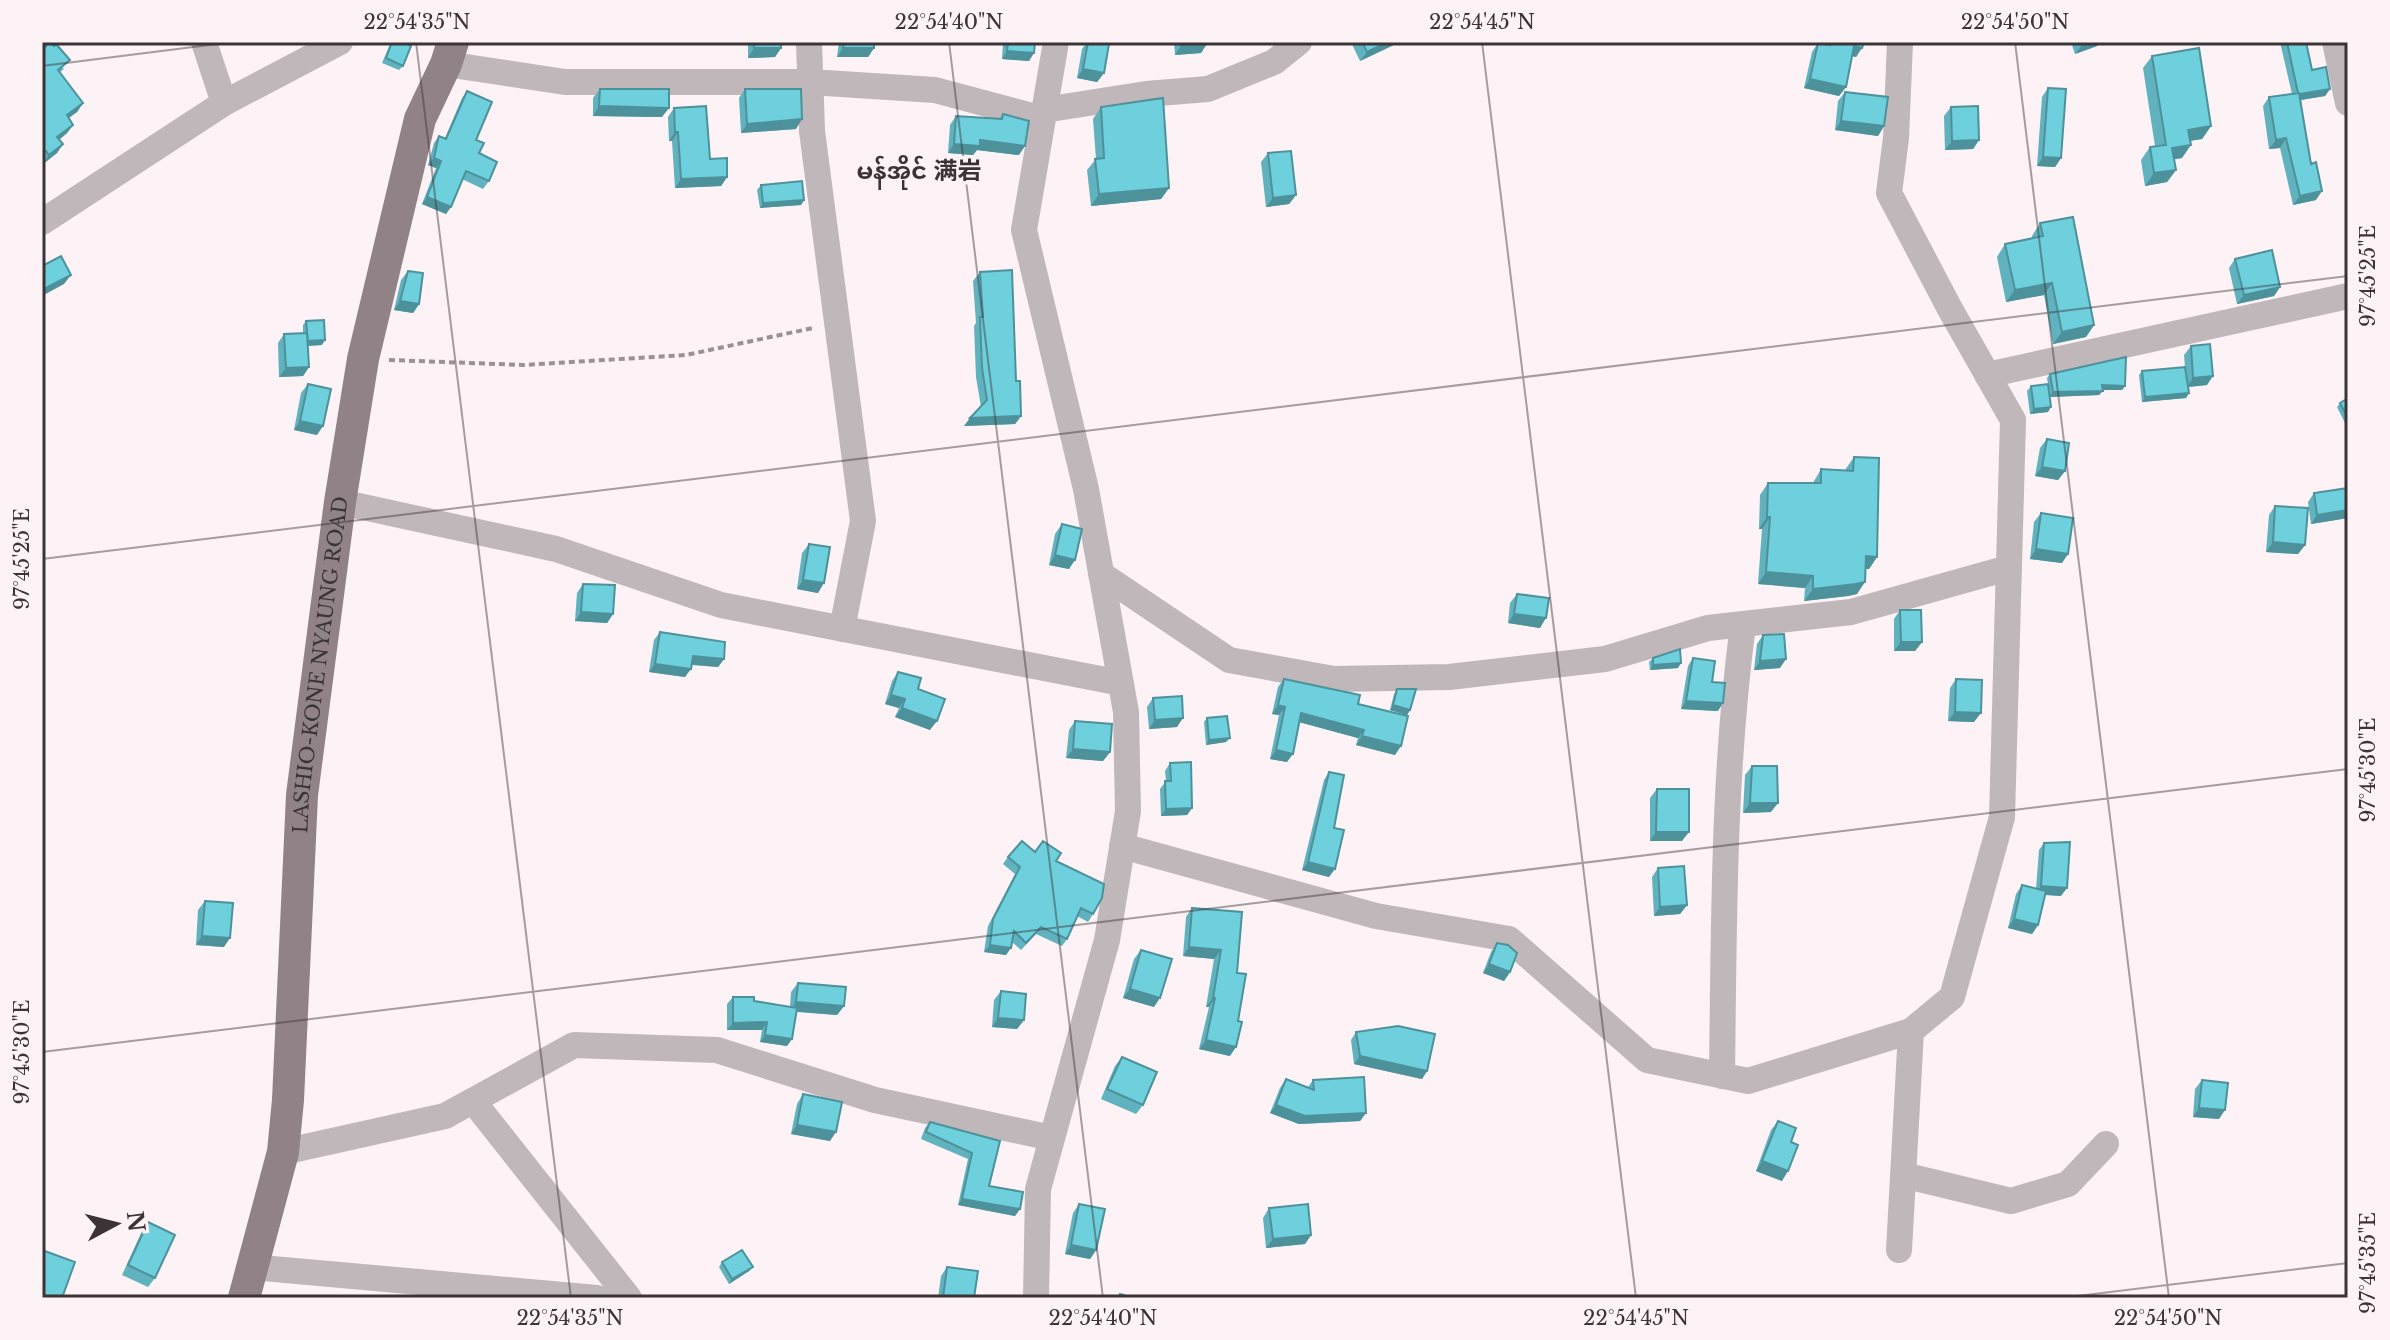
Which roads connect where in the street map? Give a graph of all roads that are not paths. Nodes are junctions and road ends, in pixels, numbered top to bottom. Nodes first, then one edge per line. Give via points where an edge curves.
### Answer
1 (204, 42) edge
2 (340, 42) edge
3 (809, 42) edge
4 (1056, 42) edge
5 (1299, 42) edge
6 (1900, 42) edge
7 (2335, 42) edge
8 (450, 53) edge
9 (810, 82) junction
10 (224, 103) junction
11 (2348, 103) edge
12 (1043, 114) junction
13 (42, 222) edge
14 (2348, 296) edge
15 (1987, 375) junction
16 (340, 502) junction
17 (2008, 568) junction
18 (1101, 574) junction
19 (1743, 625) junction
20 (842, 629) junction
21 (1121, 683) junction
22 (1122, 846) junction
23 (1911, 1031) junction
24 (1722, 1076) junction
25 (473, 1101) junction
26 (1052, 1138) junction
27 (2106, 1144) dead end
28 (283, 1152) junction
29 (1903, 1175) junction
30 (1899, 1250) dead end
31 (252, 1267) junction
32 (244, 1298) edge
33 (597, 1298) edge
34 (629, 1298) edge
35 (1036, 1298) edge

1 - 10 street
2 - 10 street
3 - 9 street
4 - 12 street
5 - 12 street via 1274,62 1208,89 1146,94
6 - 15 street via 1889,193
7 - 11 street
8 - 9 street via 565,82
8 - 16 main road, LASHIO-KONE NYAUNG ROAD via 420,119 363,359
9 - 12 street via 935,90
9 - 20 street via 863,521
10 - 13 street
12 - 18 street via 1024,230
14 - 15 street
15 - 17 street via 2013,420
16 - 20 street via 556,549 721,605
16 - 28 main road, LASHIO-KONE NYAUNG ROAD via 302,795
17 - 19 street via 1851,612
17 - 23 street via 2002,817 1952,997
18 - 19 street via 1229,660 1334,679 1449,677 1605,659 1708,628
18 - 21 street
19 - 24 street via 1726,797
20 - 21 street
21 - 22 street via 1128,811
22 - 24 street via 1376,916 1509,939 1647,1060
22 - 26 street via 1107,940
23 - 24 street via 1748,1081
23 - 29 street
25 - 26 street via 574,1045 717,1050 875,1100
25 - 28 street via 445,1116
25 - 34 street
26 - 35 street via 1038,1189
27 - 29 street via 2068,1184 2011,1201
28 - 31 main road, LASHIO-KONE NYAUNG ROAD
29 - 30 street
31 - 32 main road, LASHIO-KONE NYAUNG ROAD
31 - 33 street

